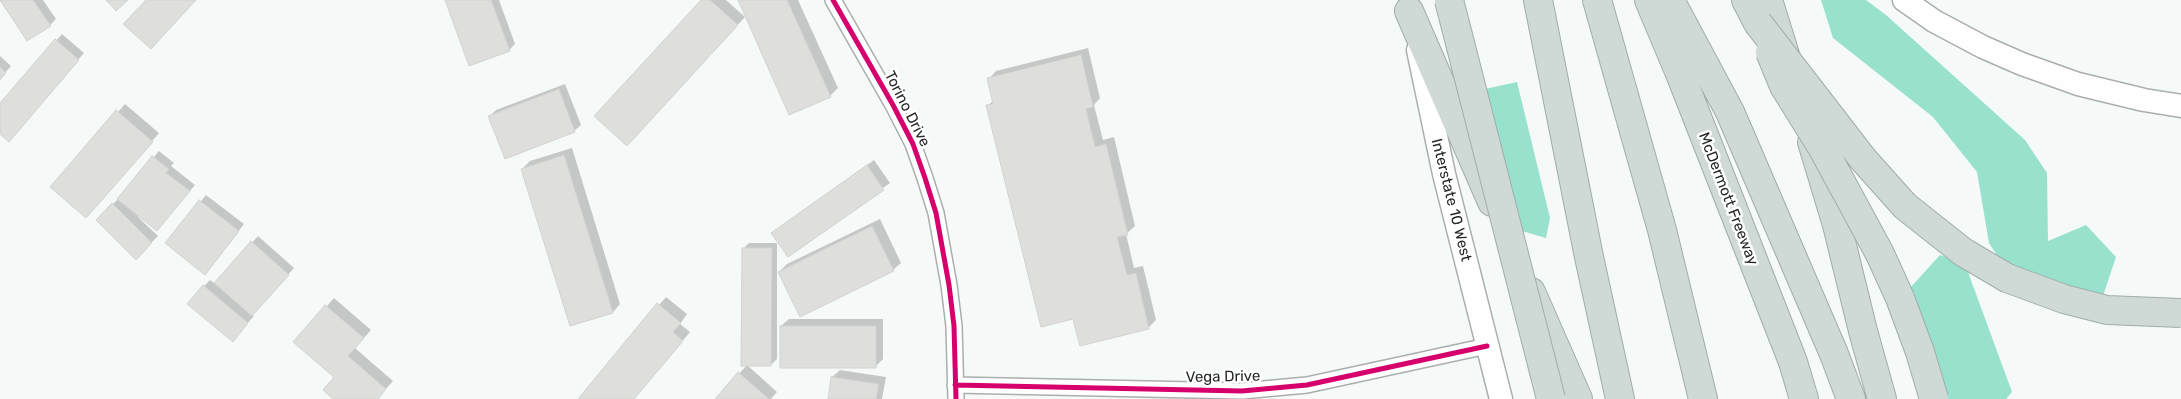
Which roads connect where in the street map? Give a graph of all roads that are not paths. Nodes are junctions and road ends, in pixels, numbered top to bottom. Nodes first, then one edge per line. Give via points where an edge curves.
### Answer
1 (833, 0) edge
2 (1449, 0) edge
3 (1538, 0) edge
4 (1597, 0) edge
5 (1649, 0) edge
6 (1670, 0) edge
7 (1904, 0) edge
8 (1408, 5) edge
9 (1757, 8) edge
10 (2181, 106) edge
11 (2181, 312) edge
12 (1487, 346) junction
13 (956, 392) edge
14 (1501, 399) edge
15 (1551, 399) edge
16 (1578, 399) edge
17 (1620, 399) edge
18 (1703, 399) edge
19 (1804, 399) edge
20 (1851, 399) edge
21 (1882, 399) edge
22 (1934, 399) edge

1 - 13 street, Torino Drive via 893,105 926,178 949,285
2 - 15 highway, bridge
3 - 17 highway
4 - 18 highway via 1662,230
5 - 19 highway, McDermott Freeway via 1793,362
6 - 20 highway via 1730,112
7 - 10 main road via 1934,21 2022,64 2078,84
8 - 12 main road, Interstate 10 West via 1444,174
8 - 16 highway
9 - 11 highway, bridge via 1863,159 1905,206 1962,252 2007,278 2064,299 2107,310
9 - 21 highway via 1838,225
9 - 22 highway, bridge via 1784,86 1827,155 1880,254 1907,316
12 - 13 street, Vega Drive via 1307,385 1242,391
12 - 14 main road, Interstate 10 West

